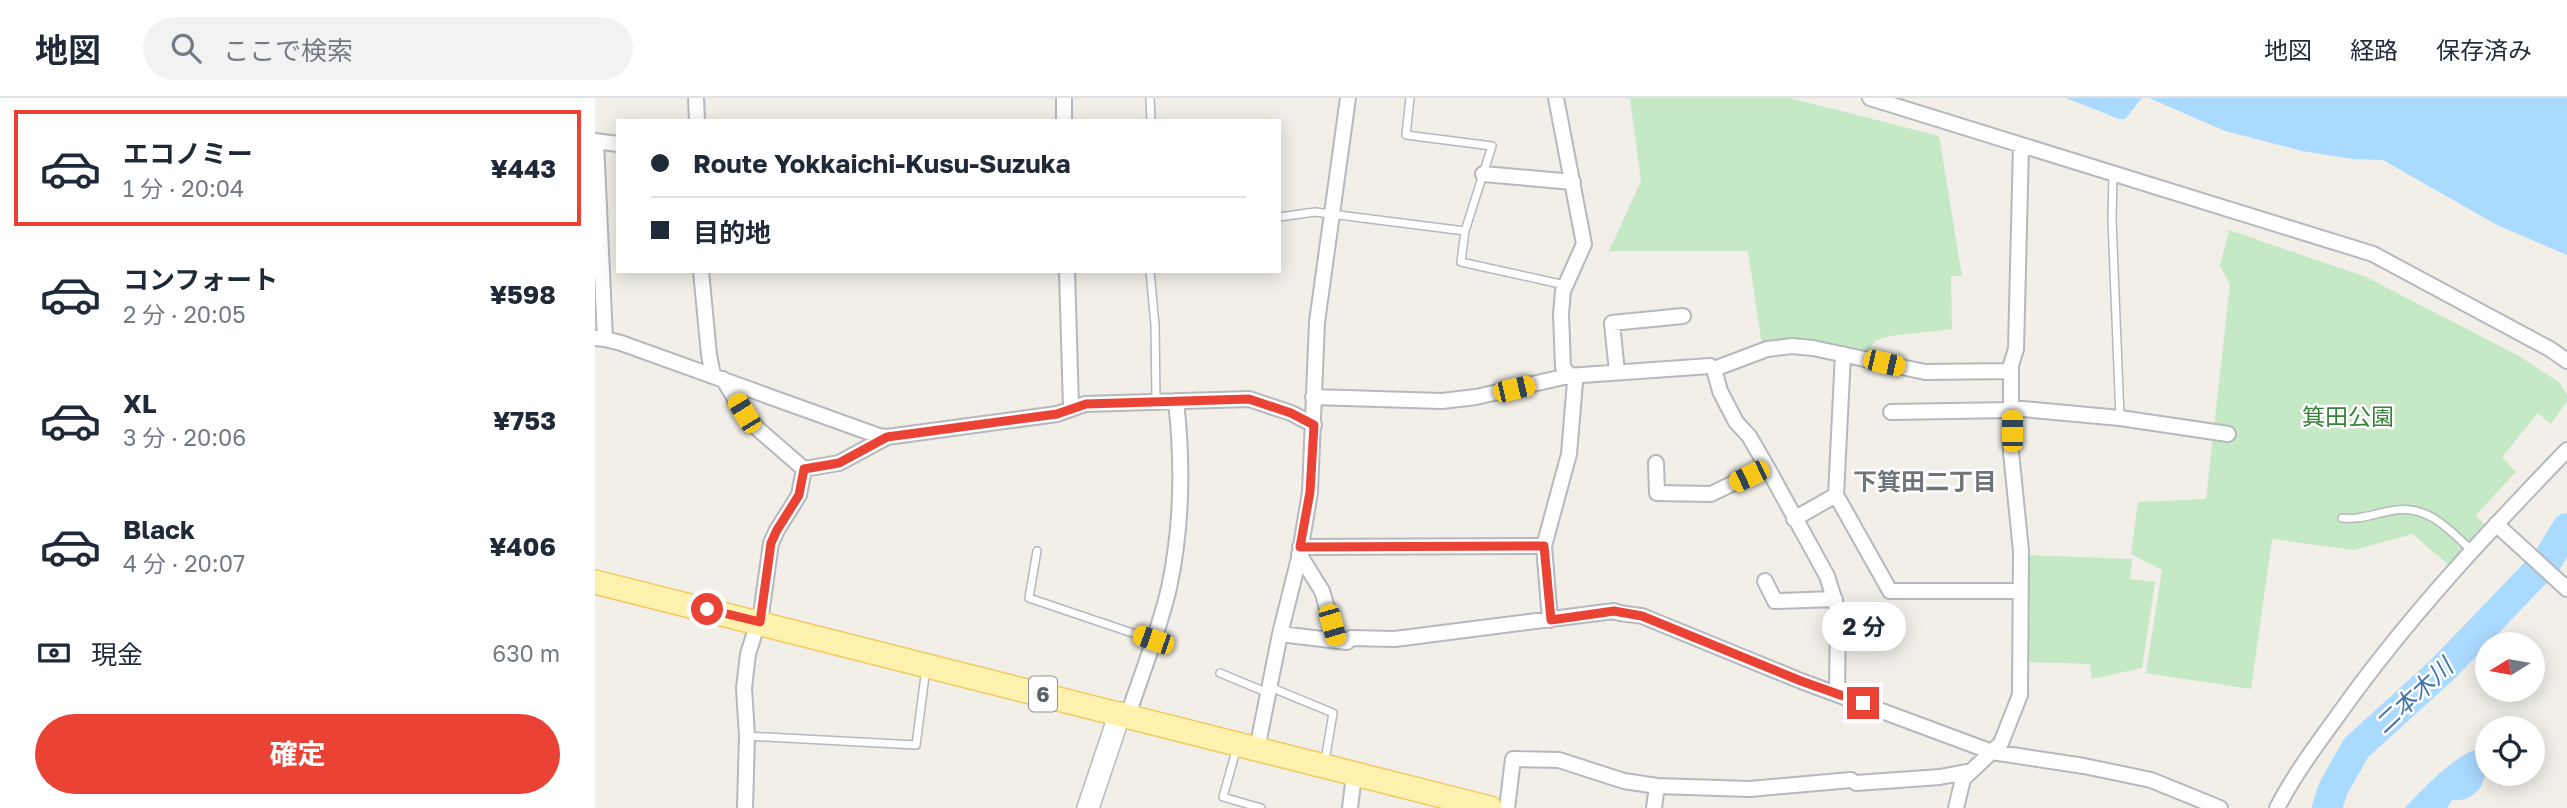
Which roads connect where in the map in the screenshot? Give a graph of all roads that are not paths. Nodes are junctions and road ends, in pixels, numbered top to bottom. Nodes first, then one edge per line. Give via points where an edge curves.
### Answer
1 (696, 98) edge
2 (1064, 98) edge
3 (1150, 98) edge
4 (1348, 98) edge
5 (1410, 98) edge
6 (1556, 98) edge
7 (1870, 98) edge
8 (697, 119) edge
9 (1064, 119) edge
10 (1151, 119) edge
11 (596, 141) edge
12 (616, 144) edge
13 (2021, 146) junction
14 (1483, 174) junction
15 (2113, 174) junction
16 (1573, 182) junction
17 (1332, 214) junction
18 (1281, 217) edge
19 (1465, 231) junction
20 (701, 273) edge
21 (1067, 273) edge
22 (1150, 273) edge
23 (1566, 285) junction
24 (1683, 316) dead end
25 (600, 339) edge
26 (1843, 354) junction
27 (2567, 361) edge
28 (1714, 369) junction
29 (2011, 371) junction
30 (1617, 372) junction
31 (1568, 376) junction
32 (718, 377) junction
33 (1313, 397) junction
34 (1175, 401) junction
35 (1156, 402) junction
36 (1071, 407) junction
37 (2012, 409) junction
38 (1891, 412) dead end
39 (2120, 418) junction
40 (1314, 425) junction
41 (2228, 434) dead end
42 (887, 437) junction
43 (2567, 450) edge
44 (1656, 463) dead end
45 (1767, 467) junction
46 (804, 469) junction
47 (1836, 495) junction
48 (2342, 518) dead end
49 (1794, 519) junction
50 (2499, 528) junction
51 (1544, 546) junction
52 (2471, 550) junction
53 (1037, 551) dead end
54 (1300, 551) junction
55 (1765, 581) dead end
56 (595, 582) edge
57 (2567, 589) edge
58 (2020, 590) junction
59 (1835, 599) junction
60 (1551, 620) junction
61 (759, 622) junction
62 (1280, 634) junction
63 (1153, 640) junction
64 (1337, 641) junction
65 (927, 664) junction
66 (1220, 673) dead end
67 (1269, 690) junction
68 (1837, 693) junction
69 (1124, 714) junction
70 (747, 736) junction
71 (1248, 747) junction
72 (1992, 752) junction
73 (1324, 767) junction
74 (1971, 771) junction
75 (1354, 775) junction
76 (1657, 786) junction
77 (745, 808) edge
78 (1088, 808) edge
79 (1261, 808) edge
80 (1350, 808) edge
81 (1490, 808) edge
82 (1507, 808) edge
83 (1654, 808) edge
84 (1956, 808) edge
85 (2220, 808) edge
86 (2277, 808) edge

1 - 8 street
2 - 9 street
3 - 10 lane
4 - 17 street
5 - 14 lane via 1406,135 1492,146
6 - 16 street
7 - 13 street
11 - 12 street
11 - 25 street
13 - 15 street
13 - 29 street via 2016,349
14 - 16 street
14 - 19 lane
15 - 27 street via 2372,254
15 - 39 lane
16 - 23 street via 1584,244
17 - 18 lane
17 - 19 lane
17 - 33 street via 1317,322
19 - 23 lane via 1461,262
20 - 32 street via 709,355
21 - 36 street
22 - 35 lane
23 - 31 street via 1561,314 1563,367
24 - 30 street via 1612,323
25 - 32 street
26 - 28 street via 1780,347
26 - 29 street via 1925,372
26 - 47 street
28 - 30 street
28 - 45 street via 1736,422
29 - 37 street
30 - 31 street
31 - 33 street via 1442,401
31 - 51 street via 1576,383 1569,454
32 - 42 street
32 - 46 street via 751,421
33 - 40 street
34 - 35 street
34 - 40 street via 1249,399
34 - 63 street via 1179,515 1169,588
35 - 36 street
36 - 42 street via 1057,414
37 - 38 street
37 - 39 street
37 - 58 street
39 - 41 street
40 - 54 street
42 - 46 street via 839,463
43 - 50 street
44 - 45 street via 1657,493 1711,494
45 - 49 street
46 - 61 street via 799,495 771,543
47 - 49 street
47 - 58 street via 1890,591
48 - 52 lane via 2360,519 2399,509 2424,512
49 - 59 street
50 - 52 street
50 - 57 street
51 - 54 street
51 - 60 street
52 - 86 street via 2349,699
53 - 63 lane via 1028,598
54 - 62 street
54 - 64 street via 1322,591
55 - 59 street via 1775,601
56 - 61 main road, 6
58 - 72 street via 2020,695 2001,743
59 - 68 street
60 - 64 street via 1395,639
60 - 68 street via 1614,611 1642,616
61 - 65 main road, 6
61 - 70 street via 748,654 744,688
62 - 64 street
62 - 67 street
63 - 69 street
65 - 69 main road, 6
65 - 70 lane via 916,746
66 - 67 lane
67 - 71 street
67 - 73 lane via 1333,712
68 - 72 street
69 - 71 main road, 6
69 - 78 main road
70 - 77 street
71 - 73 main road, 6
71 - 79 lane via 1223,797
72 - 74 street
72 - 85 street via 2151,780
73 - 75 main road, 6
74 - 76 street via 1750,789
74 - 84 street via 1963,779
75 - 80 street
75 - 81 main road, 6
76 - 82 street via 1624,781 1559,760 1513,759
76 - 83 street

